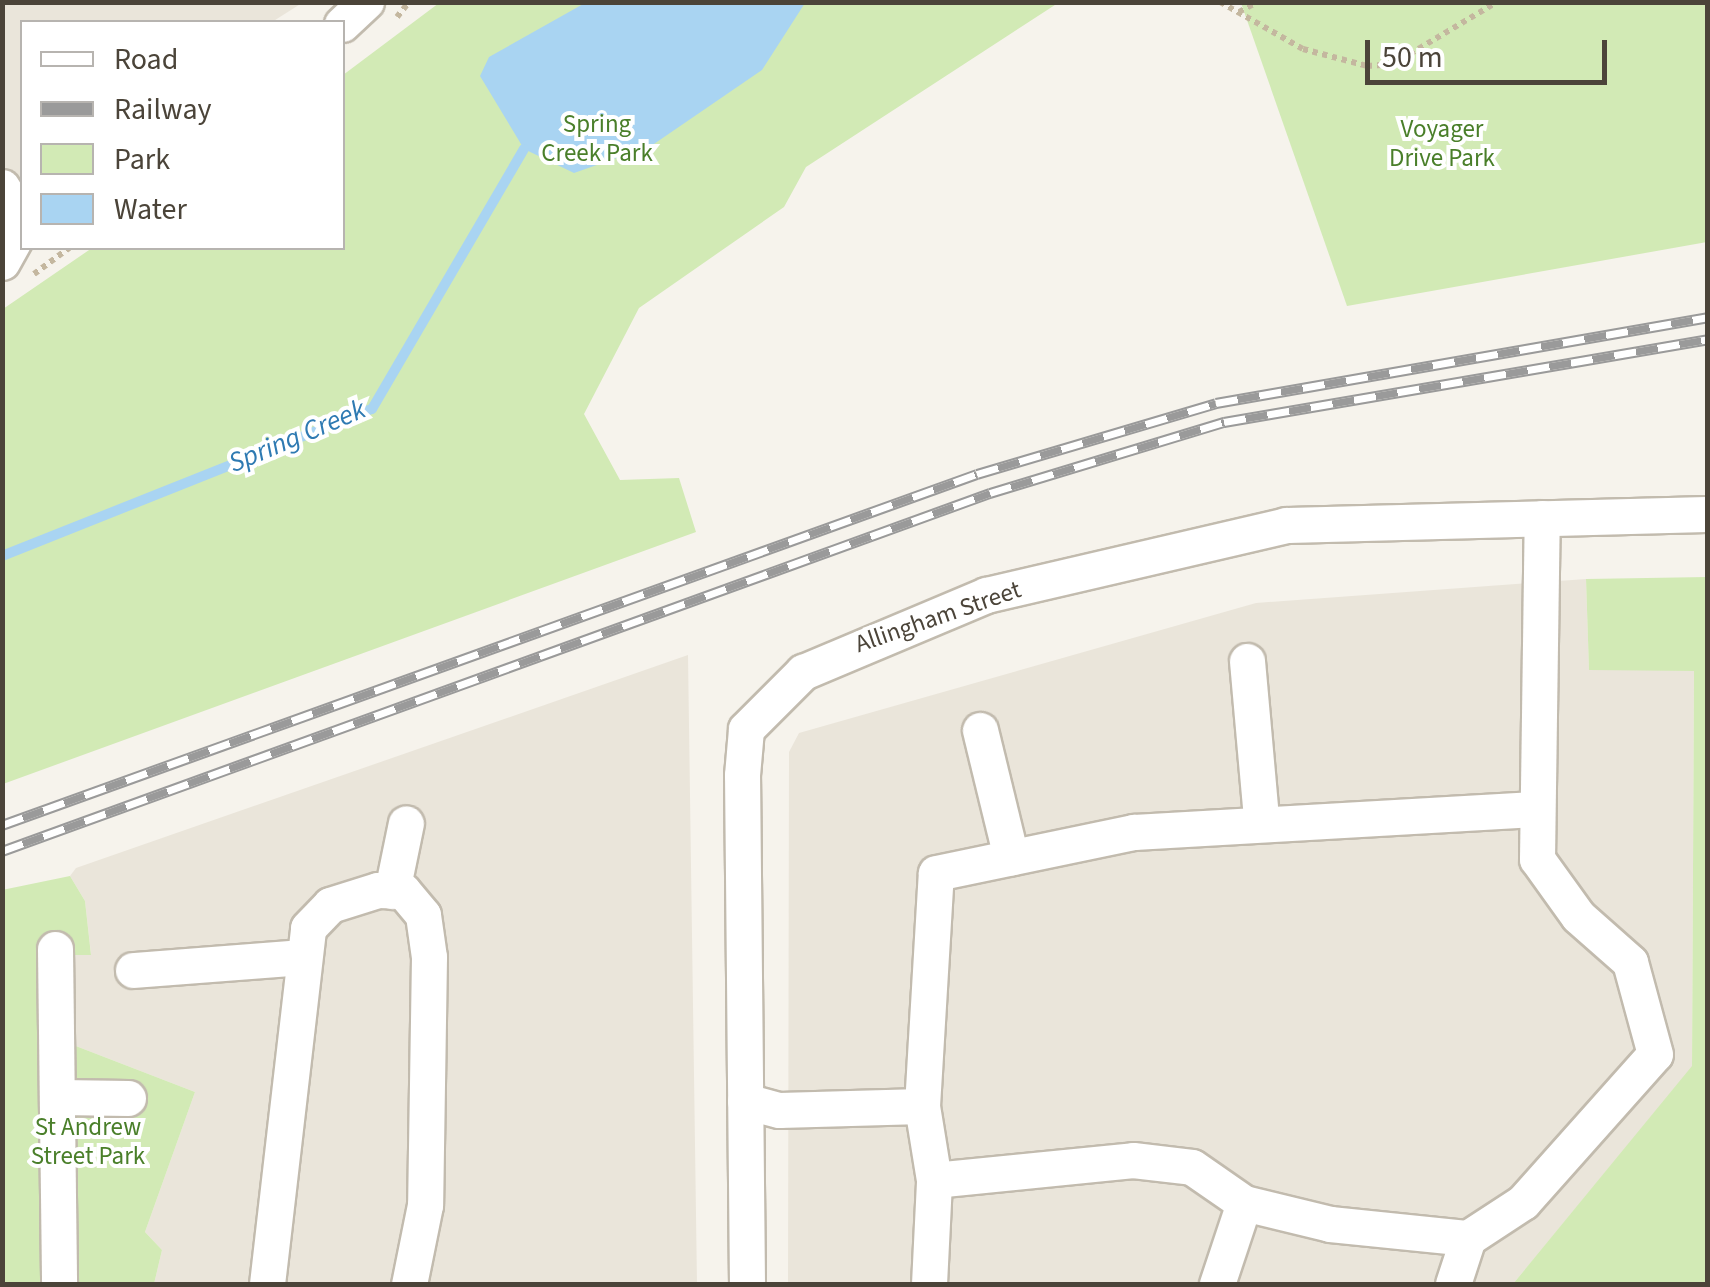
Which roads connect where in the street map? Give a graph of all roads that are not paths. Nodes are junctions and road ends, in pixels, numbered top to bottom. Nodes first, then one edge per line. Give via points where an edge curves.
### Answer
1 (366, 2) edge
2 (345, 21) edge
3 (2, 188) edge
4 (20, 219) edge
5 (20, 226) edge
6 (2, 262) edge
7 (1708, 514) edge
8 (1542, 518) junction
9 (1247, 661) dead end
10 (980, 730) dead end
11 (1534, 810) junction
12 (1260, 818) junction
13 (406, 823) dead end
14 (1011, 857) junction
15 (392, 891) junction
16 (56, 949) dead end
17 (302, 958) junction
18 (132, 970) dead end
19 (59, 1097) junction
20 (128, 1098) dead end
21 (745, 1101) junction
22 (922, 1106) junction
23 (934, 1180) junction
24 (1244, 1203) junction
25 (1468, 1238) junction
26 (59, 1284) edge
27 (267, 1284) edge
28 (409, 1284) edge
29 (747, 1284) edge
30 (929, 1284) edge
31 (1216, 1284) edge
32 (1453, 1284) edge

1 - 2 street
3 - 4 street
5 - 6 street
7 - 8 street, Allingham Street
8 - 11 street
8 - 21 street, Allingham Street via 1356,519 1239,534 986,595 802,672 746,729
9 - 12 street
10 - 14 street
11 - 12 street
11 - 25 street via 1537,859 1578,916 1630,962 1655,1054 1523,1202
12 - 14 street
13 - 15 street
14 - 22 street via 936,873
15 - 17 street via 330,905 308,928
15 - 28 street via 423,915 429,957 425,1206
16 - 19 street
17 - 18 street
17 - 27 street
19 - 20 street
19 - 26 street
21 - 22 street via 779,1110
21 - 29 street, Allingham Street
22 - 23 street
23 - 24 street via 1133,1160 1192,1167
23 - 30 street
24 - 25 street via 1330,1224
24 - 31 street
25 - 32 street

